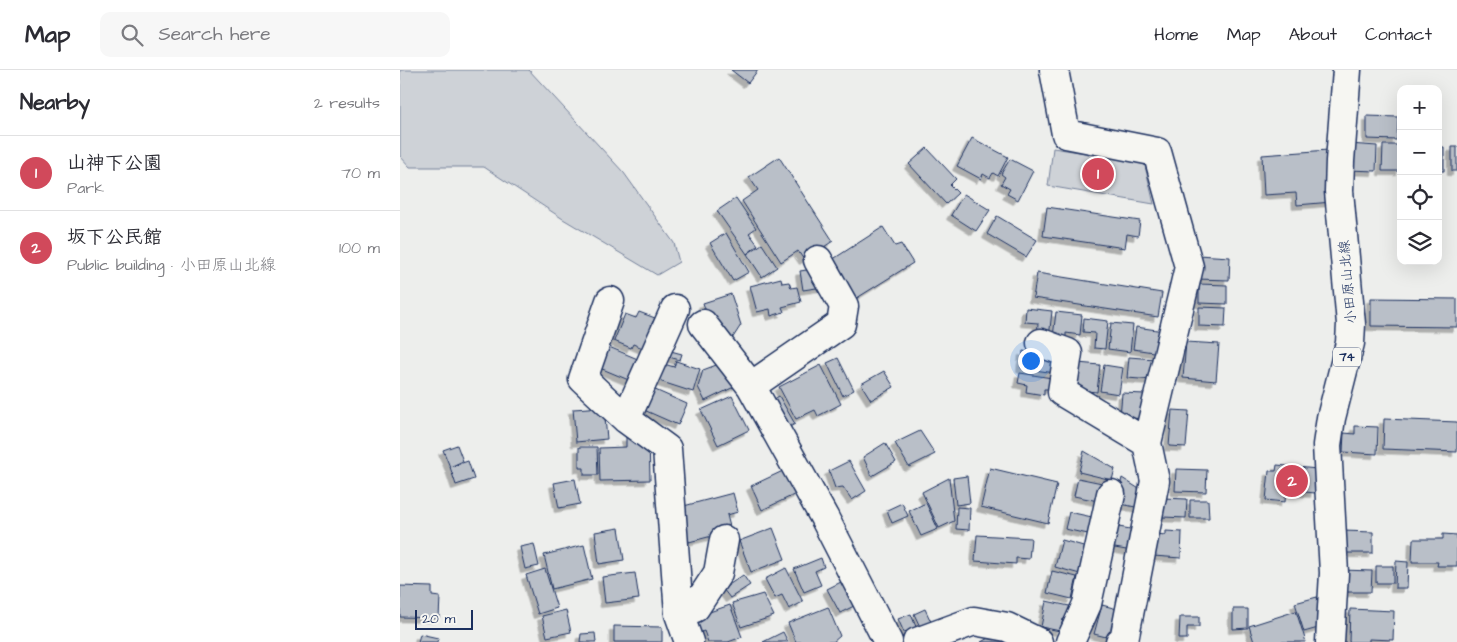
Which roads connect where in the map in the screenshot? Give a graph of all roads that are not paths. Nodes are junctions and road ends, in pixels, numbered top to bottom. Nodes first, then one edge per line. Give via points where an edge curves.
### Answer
1 (1054, 70) edge
2 (1347, 70) edge
3 (818, 260) dead end
4 (610, 301) dead end
5 (675, 309) dead end
6 (703, 324) dead end
7 (1041, 344) dead end
8 (751, 386) junction
9 (626, 419) junction
10 (1147, 443) junction
11 (1113, 511) dead end
12 (724, 540) dead end
13 (678, 614) junction
14 (689, 642) edge
15 (888, 642) edge
16 (917, 642) edge
17 (1038, 642) edge
18 (1070, 642) edge
19 (1120, 642) edge
20 (1330, 642) edge

1 - 10 street via 1066,134 1158,152 1188,267
2 - 20 street, 小田原山北線 / 74 via 1339,191 1352,324 1327,445 1334,573
3 - 8 street via 844,306 841,324
4 - 9 street via 583,380
5 - 9 street
6 - 8 street
7 - 10 street via 1068,353 1062,392
8 - 15 street via 824,517
9 - 13 street via 667,449
10 - 19 street via 1155,480 1124,640
11 - 18 street via 1103,561
12 - 13 street via 718,572 695,608
13 - 14 street
16 - 17 street via 974,621 1007,627

